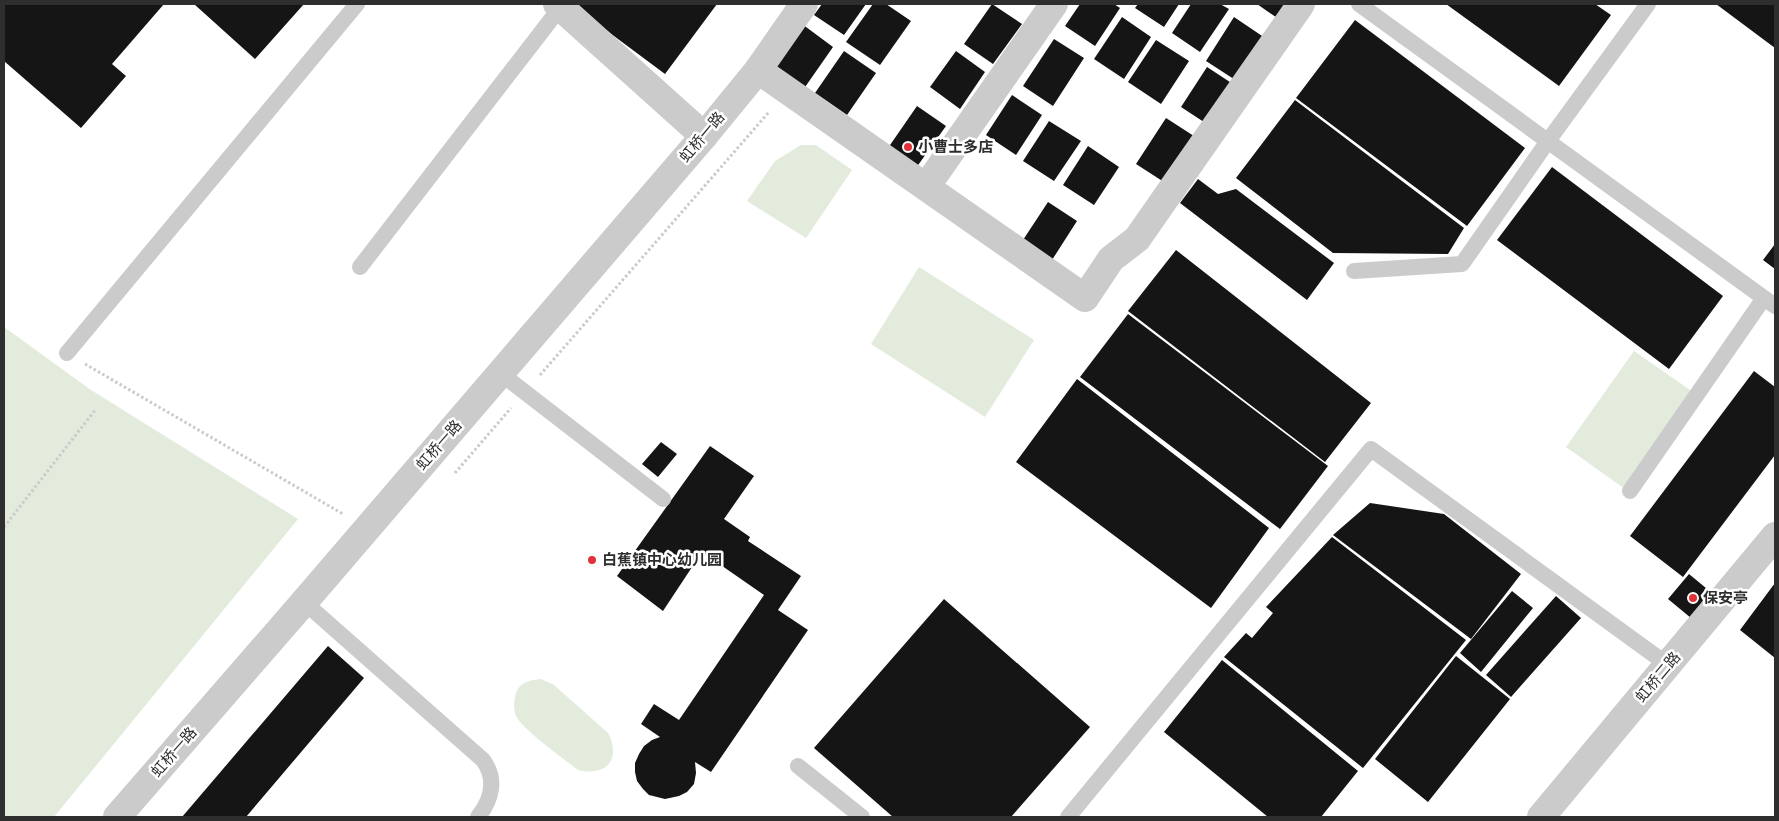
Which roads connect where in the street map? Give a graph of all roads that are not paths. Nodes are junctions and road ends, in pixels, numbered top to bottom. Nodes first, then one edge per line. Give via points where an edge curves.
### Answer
1 (357, 4) edge
2 (804, 4) edge
3 (1054, 4) edge
4 (1301, 4) edge
5 (1359, 4) edge
6 (1648, 4) edge
7 (560, 5) edge
8 (758, 70) junction
9 (704, 136) junction
10 (1548, 141) junction
11 (926, 188) junction
12 (360, 267) dead end
13 (1354, 271) dead end
14 (1770, 302) edge
15 (67, 354) road end
16 (500, 373) junction
17 (1630, 491) dead end
18 (662, 499) dead end
19 (1775, 536) edge
20 (304, 602) junction
21 (1668, 665) junction
22 (798, 766) dead end
23 (117, 817) edge
24 (478, 817) edge
25 (862, 817) edge
26 (1068, 817) edge
27 (1541, 817) edge

1 - 15 lane
2 - 8 street, 虹桥一路
3 - 11 street
4 - 11 street via 1137,239 1111,259 1085,298
5 - 10 lane
6 - 10 lane
7 - 9 street
7 - 12 lane
8 - 9 street, 虹桥一路
8 - 11 street
9 - 16 street, 虹桥一路
10 - 13 lane via 1462,264
10 - 14 lane
14 - 17 lane
16 - 18 lane
16 - 20 street, 虹桥一路
19 - 21 street, 虹桥二路
20 - 23 street, 虹桥一路
20 - 24 lane via 483,760 490,773 492,787
21 - 26 lane via 1371,449
21 - 27 street, 虹桥二路
22 - 25 lane

